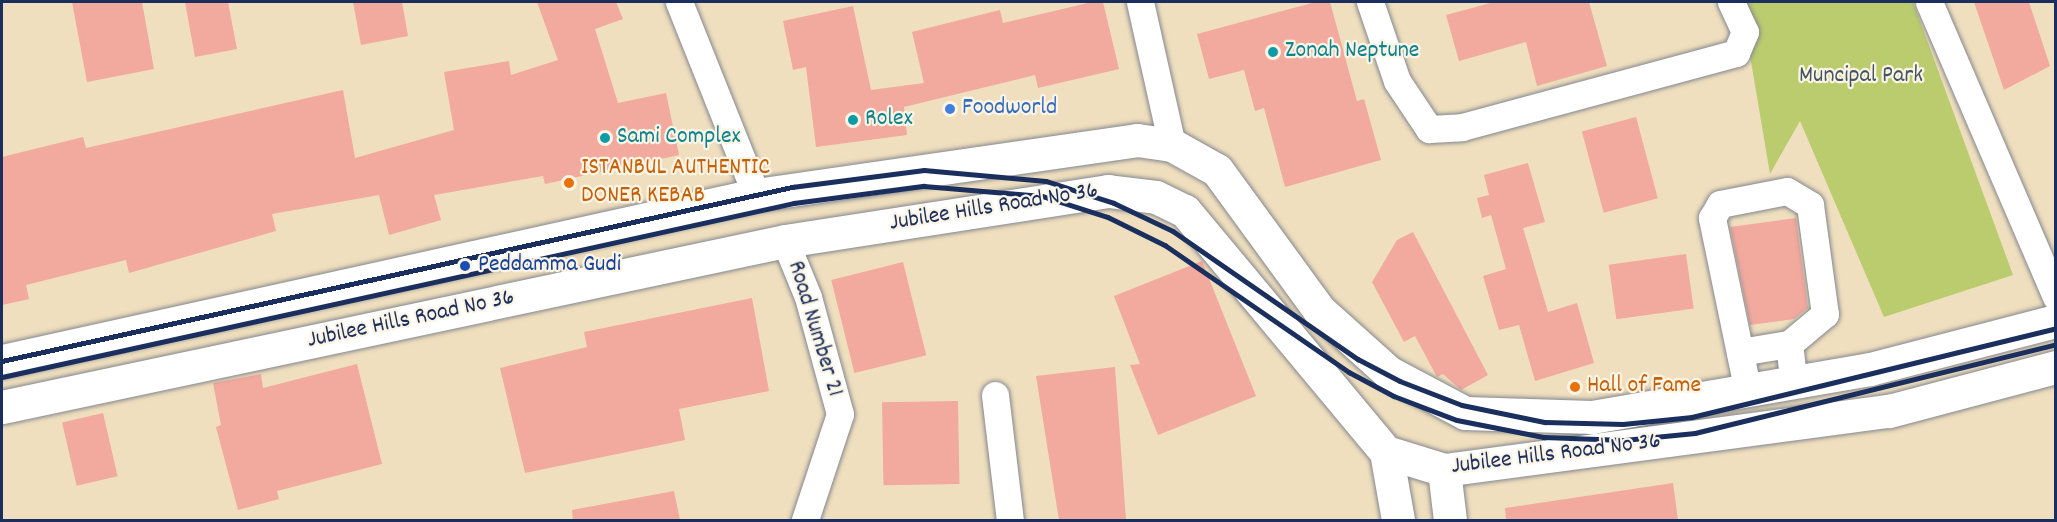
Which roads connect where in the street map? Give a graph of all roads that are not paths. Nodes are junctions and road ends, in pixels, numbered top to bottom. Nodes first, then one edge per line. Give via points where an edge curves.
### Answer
1 (679, 2) edge
2 (1370, 2) edge
3 (1731, 2) edge
4 (1929, 2) edge
5 (1146, 3) edge
6 (1172, 145) junction
7 (756, 195) junction
8 (785, 241) junction
9 (2055, 297) edge
10 (2055, 321) edge
11 (1790, 344) junction
12 (1740, 352) junction
13 (2, 361) edge
14 (2055, 367) edge
15 (1794, 383) junction
16 (1748, 392) junction
17 (995, 395) dead end
18 (2, 407) edge
19 (1386, 452) junction
20 (1448, 495) edge
21 (805, 520) edge
22 (1010, 520) edge
23 (1398, 520) edge

1 - 7 street
2 - 3 street via 1397,81 1428,129 1462,127 1736,52 1744,32
4 - 9 street
5 - 6 street
6 - 7 main road, Jubilee Hills Road No 36 via 1137,140
6 - 16 main road, Jubilee Hills Road No 36 via 1216,170 1319,310 1388,372 1441,404 1503,417 1592,417
7 - 13 main road, Jubilee Hills Road No 36
8 - 18 main road, Jubilee Hills Road No 36
8 - 19 main road, Jubilee Hills Road No 36 via 1083,192 1156,197 1185,211 1209,234 1347,411
8 - 21 street, Road Number 21 via 808,297 840,414
10 - 15 main road, Jubilee Hills Road No 36
11 - 12 street
11 - 12 street via 1825,314 1810,205 1787,191 1720,204 1714,211
11 - 15 street
12 - 16 street
14 - 20 main road, Jubilee Hills Road No 36 via 1890,411
15 - 16 main road, Jubilee Hills Road No 36
17 - 22 street
19 - 20 main road, Jubilee Hills Road No 36
19 - 23 main road

